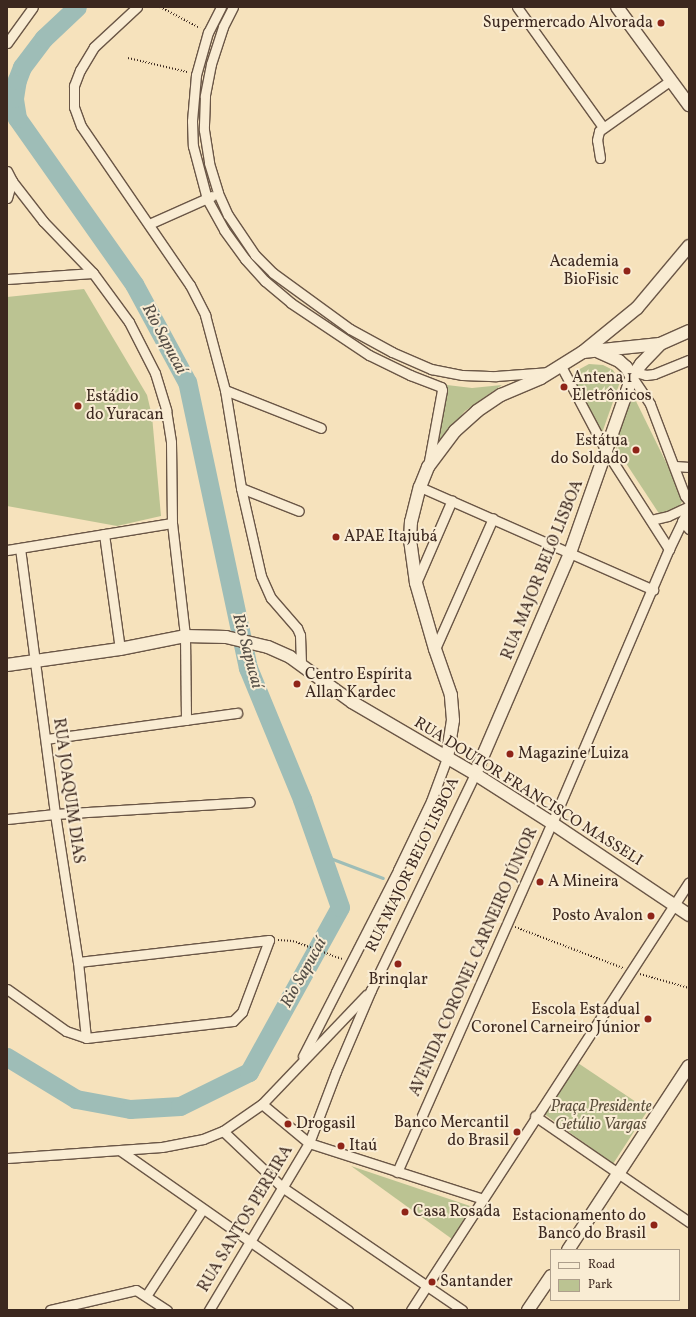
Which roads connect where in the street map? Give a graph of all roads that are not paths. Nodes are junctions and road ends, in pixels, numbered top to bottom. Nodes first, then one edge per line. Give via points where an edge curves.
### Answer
1 (33, 7) edge
2 (137, 7) edge
3 (221, 7) edge
4 (233, 7) edge
5 (517, 7) edge
6 (617, 7) edge
7 (7, 43) edge
8 (671, 80) junction
9 (689, 105) edge
10 (603, 127) junction
11 (600, 158) dead end
12 (7, 171) edge
13 (12, 181) junction
14 (218, 193) junction
15 (7, 198) edge
16 (207, 199) junction
17 (149, 224) junction
18 (689, 246) edge
19 (93, 273) junction
20 (7, 279) edge
21 (689, 331) edge
22 (660, 344) junction
23 (597, 351) junction
24 (583, 352) junction
25 (689, 360) edge
26 (557, 369) junction
27 (634, 375) junction
28 (225, 390) junction
29 (321, 428) dead end
30 (606, 451) junction
31 (675, 466) junction
32 (428, 467) junction
33 (689, 467) edge
34 (420, 487) junction
35 (241, 488) junction
36 (452, 500) junction
37 (689, 501) edge
38 (689, 506) edge
39 (299, 511) dead end
40 (493, 518) junction
41 (651, 520) junction
42 (682, 521) junction
43 (172, 523) junction
44 (689, 529) edge
45 (104, 534) junction
46 (20, 548) junction
47 (669, 549) junction
48 (7, 550) edge
49 (570, 553) junction
50 (416, 583) junction
51 (653, 590) junction
52 (185, 636) junction
53 (120, 649) junction
54 (434, 649) junction
55 (35, 661) junction
56 (7, 664) edge
57 (301, 665) junction
58 (237, 713) dead end
59 (186, 720) junction
60 (46, 739) junction
61 (447, 758) junction
62 (475, 774) junction
63 (250, 802) dead end
64 (55, 814) junction
65 (7, 819) edge
66 (552, 823) junction
67 (689, 882) edge
68 (674, 905) junction
69 (689, 915) edge
70 (78, 962) junction
71 (7, 989) edge
72 (371, 990) junction
73 (86, 1038) junction
74 (298, 1064) junction
75 (689, 1066) edge
76 (262, 1104) junction
77 (536, 1116) junction
78 (223, 1131) junction
79 (309, 1143) junction
80 (121, 1151) junction
81 (7, 1158) edge
82 (397, 1172) junction
83 (619, 1175) junction
84 (282, 1188) junction
85 (483, 1198) junction
86 (202, 1210) junction
87 (689, 1222) edge
88 (250, 1242) junction
89 (569, 1249) edge
90 (550, 1277) edge
91 (426, 1286) junction
92 (146, 1296) junction
93 (50, 1310) edge
94 (167, 1310) edge
95 (209, 1310) edge
96 (348, 1310) edge
97 (411, 1310) edge
98 (462, 1310) edge
99 (528, 1310) edge

1 - 7 street
2 - 17 street via 94,47 74,86 74,107 82,126
3 - 16 street via 208,32 196,75 192,121 193,146
4 - 14 street via 223,27 211,64 205,96 204,130 209,164
5 - 10 street
6 - 8 main road
8 - 9 main road
8 - 10 street
10 - 11 street via 597,140
12 - 13 street
13 - 15 street
13 - 19 street via 43,221
14 - 16 street
14 - 26 street via 228,215 255,255 273,273 350,329 392,352 431,369 462,375 496,376
16 - 17 street
16 - 32 street via 224,230 245,259 265,281 291,303 369,355 439,386 442,390
17 - 28 street via 190,285 205,315
18 - 24 main road via 636,308
19 - 20 street
19 - 43 street via 130,322 155,373 166,410 171,442
21 - 22 main road
22 - 23 main road
22 - 27 main road
23 - 24 main road
23 - 27 main road via 619,361
24 - 26 main road
25 - 27 street via 654,374
26 - 30 street
26 - 32 main road via 501,396 477,411 455,431
27 - 30 main road, RUA MAJOR BELO LISBOA
27 - 31 street via 650,404
28 - 29 street
28 - 35 street
30 - 41 street
30 - 49 main road, RUA MAJOR BELO LISBOA
31 - 33 street
31 - 37 street
32 - 34 main road
34 - 36 street
34 - 50 main road via 410,528
35 - 39 street
35 - 57 street via 263,582 271,598 300,635
36 - 40 street
36 - 50 street
38 - 41 street via 668,516
38 - 42 street, AVENIDA CORONEL CARNEIRO JÚNIOR
40 - 49 street
40 - 54 street
41 - 47 street
42 - 44 street
42 - 47 street, AVENIDA CORONEL CARNEIRO JÚNIOR
43 - 45 street
43 - 52 street
45 - 46 street
45 - 53 street
46 - 48 street
46 - 55 street, RUA JOAQUIM DIAS
47 - 51 street, AVENIDA CORONEL CARNEIRO JÚNIOR
49 - 51 street
49 - 62 main road, RUA MAJOR BELO LISBOA
50 - 54 main road
51 - 66 street, AVENIDA CORONEL CARNEIRO JÚNIOR
52 - 53 main road, RUA DOUTOR FRANCISCO MASSELI
52 - 57 main road, RUA DOUTOR FRANCISCO MASSELI via 226,637 251,641 290,657
52 - 59 street
53 - 55 main road, RUA DOUTOR FRANCISCO MASSELI
54 - 61 main road via 451,695 453,720
55 - 56 main road, RUA DOUTOR FRANCISCO MASSELI
55 - 60 street, RUA JOAQUIM DIAS
57 - 61 main road, RUA DOUTOR FRANCISCO MASSELI via 352,702
58 - 59 street
59 - 60 street
60 - 64 street, RUA JOAQUIM DIAS
61 - 62 main road, RUA DOUTOR FRANCISCO MASSELI
61 - 74 street via 431,801 398,870
62 - 66 main road, RUA DOUTOR FRANCISCO MASSELI
62 - 72 street, RUA MAJOR BELO LISBOA
63 - 64 street
64 - 65 street
64 - 70 street, RUA JOAQUIM DIAS
66 - 68 main road, RUA DOUTOR FRANCISCO MASSELI
66 - 82 street, AVENIDA CORONEL CARNEIRO JÚNIOR
67 - 68 street
68 - 69 main road, RUA DOUTOR FRANCISCO MASSELI
68 - 77 street
70 - 73 street, RUA JOAQUIM DIAS
70 - 73 street via 270,940 242,1012 233,1021
71 - 73 street via 66,1032
72 - 74 street
72 - 79 street, RUA MAJOR BELO LISBOA
74 - 76 street
75 - 83 main road
76 - 78 street
76 - 79 street
77 - 83 street
77 - 85 street
78 - 80 street via 204,1139
78 - 84 street
79 - 82 street
79 - 84 street, RUA SANTOS PEREIRA
80 - 81 street
80 - 86 street
82 - 85 street
83 - 87 street
83 - 89 main road
84 - 88 street, RUA SANTOS PEREIRA
84 - 91 street
85 - 91 street
86 - 88 street
86 - 92 street
88 - 95 street, RUA SANTOS PEREIRA
88 - 96 street
90 - 99 main road
91 - 97 street
91 - 98 street
92 - 93 street via 136,1290
92 - 94 street

